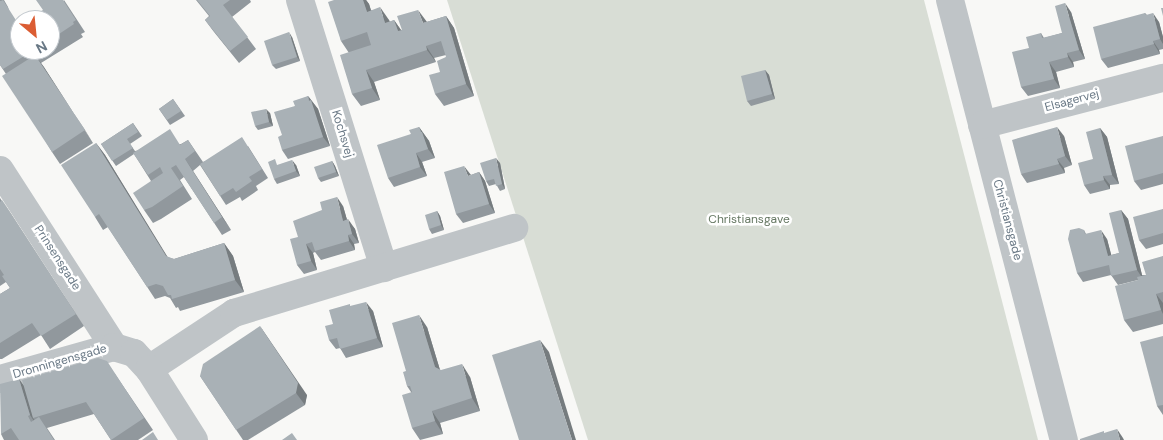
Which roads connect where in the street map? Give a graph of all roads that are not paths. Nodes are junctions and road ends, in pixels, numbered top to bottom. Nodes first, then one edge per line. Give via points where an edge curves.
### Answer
1 (300, 0) edge
2 (950, 0) edge
3 (1163, 78) edge
4 (982, 125) junction
5 (0, 170) edge
6 (514, 228) dead end
7 (384, 268) junction
8 (114, 347) junction
9 (149, 369) junction
10 (0, 379) edge
11 (194, 440) edge
12 (1064, 440) edge

1 - 7 street, Kochsvej
2 - 4 street, Christiansgade
3 - 4 street, Elsagervej
4 - 12 street, Christiansgade
5 - 8 street, Prinsensgade
6 - 7 street
7 - 9 street via 234,313
8 - 9 street, Dronningensgade via 134,353
8 - 10 street, Dronningensgade
9 - 11 street, Dronningensgade

